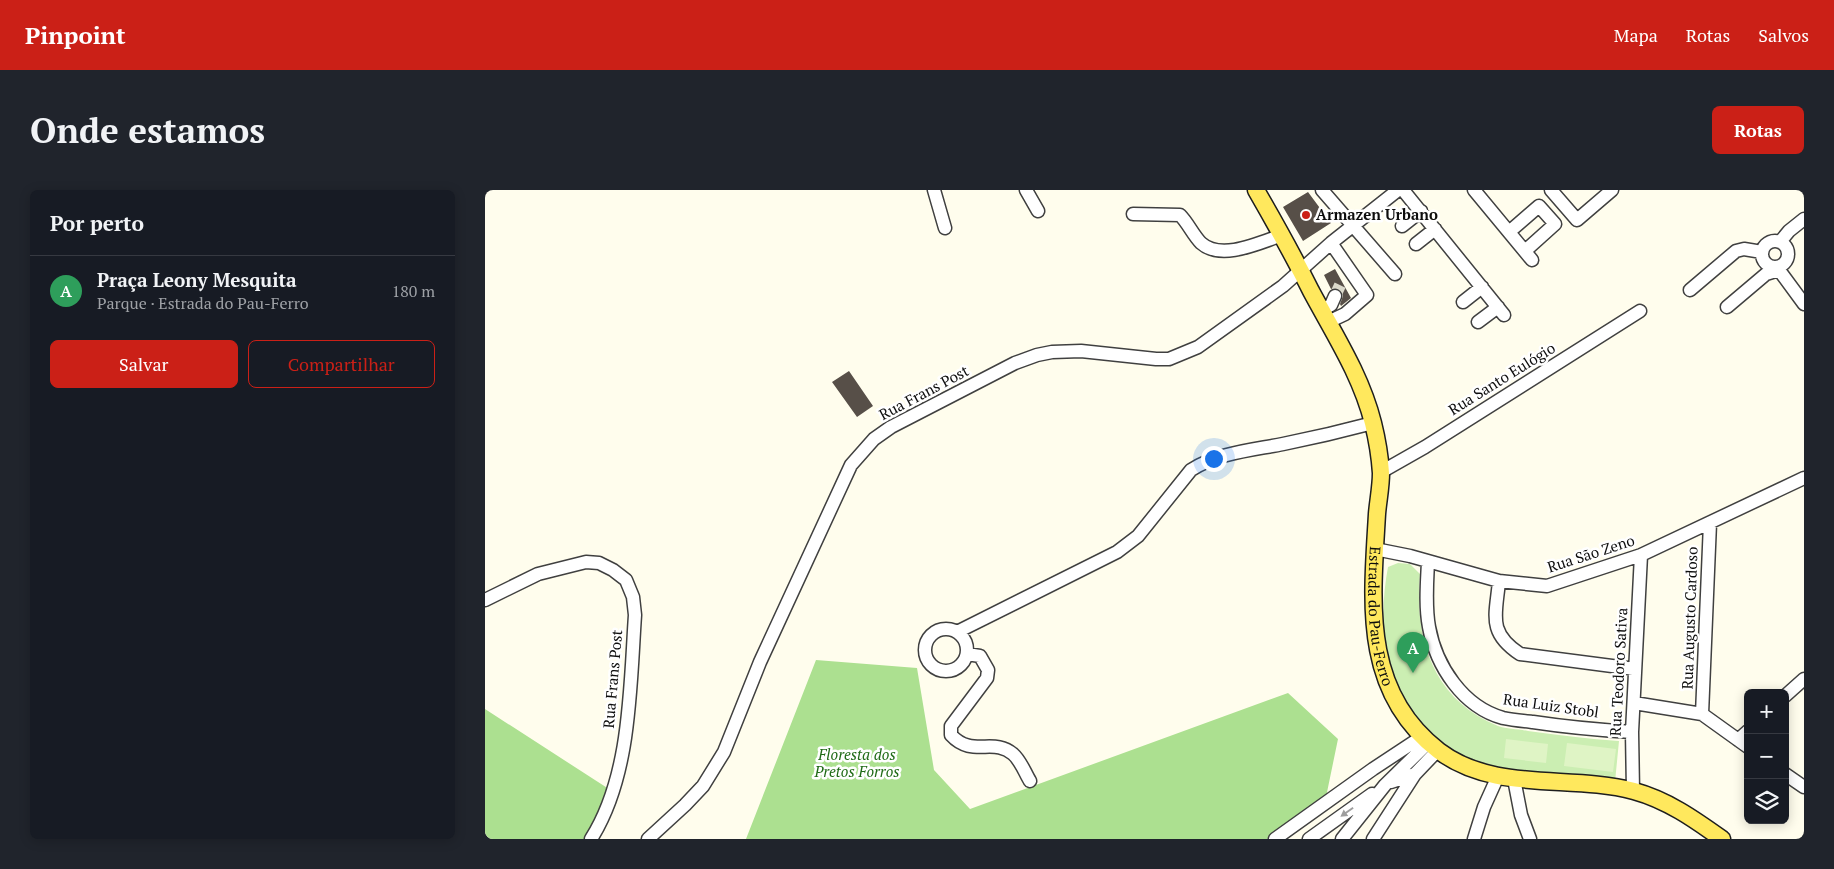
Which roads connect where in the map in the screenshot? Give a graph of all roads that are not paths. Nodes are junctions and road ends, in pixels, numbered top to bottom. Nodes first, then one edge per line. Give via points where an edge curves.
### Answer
1 (934, 190) edge
2 (1026, 190) edge
3 (1256, 190) edge
4 (1322, 190) edge
5 (1398, 190) edge
6 (1403, 190) edge
7 (1473, 190) edge
8 (1551, 190) edge
9 (1611, 190) edge
10 (1038, 211) dead end
11 (1421, 211) junction
12 (1133, 214) dead end
13 (1804, 219) edge
14 (1352, 226) junction
15 (1402, 226) dead end
16 (945, 228) dead end
17 (1435, 228) junction
18 (1509, 232) junction
19 (1282, 235) junction
20 (1780, 242) junction
21 (1331, 243) junction
22 (1417, 244) dead end
23 (1761, 252) junction
24 (1348, 268) junction
25 (1779, 269) junction
26 (1301, 270) junction
27 (1395, 274) dead end
28 (1342, 281) tunnel mouth
29 (1482, 287) junction
30 (1689, 290) dead end
31 (1335, 296) tunnel mouth
32 (1463, 302) dead end
33 (1804, 304) edge
34 (1727, 307) dead end
35 (1640, 311) dead end
36 (1325, 316) junction
37 (1479, 322) dead end
38 (1373, 423) junction
39 (1381, 472) junction
40 (1804, 478) edge
41 (1710, 523) junction
42 (1375, 549) junction
43 (1641, 555) junction
44 (1429, 562) junction
45 (1499, 581) junction
46 (485, 600) edge
47 (957, 632) junction
48 (967, 654) junction
49 (1635, 669) junction
50 (1804, 679) edge
51 (1789, 692) edge
52 (1633, 703) junction
53 (1702, 714) junction
54 (1632, 732) junction
55 (1430, 743) junction
56 (1743, 744) edge
57 (1415, 774) junction
58 (1498, 776) junction
59 (1789, 777) edge
60 (1514, 779) junction
61 (1030, 782) dead end
62 (1385, 785) junction
63 (1804, 787) edge
64 (1633, 791) junction
65 (1317, 838) edge
66 (591, 839) edge
67 (647, 839) edge
68 (1275, 839) edge
69 (1342, 839) edge
70 (1373, 839) edge
71 (1475, 839) edge
72 (1530, 839) edge
73 (1722, 839) edge

1 - 16 street
2 - 10 street
3 - 19 main road, Estrada do Pau-Ferro
4 - 14 street
5 - 14 street, Rua Frans Post
6 - 11 street
7 - 18 street
8 - 9 street via 1577,220
11 - 15 street
11 - 17 street
12 - 19 street via 1180,215 1199,241 1217,251 1230,251
13 - 20 street
14 - 21 street, Rua Frans Post
14 - 27 street
17 - 22 street
17 - 29 street
18 - 18 street via 1539,206 1555,224 1529,256
19 - 26 main road, Estrada do Pau-Ferro
20 - 23 street via 1768,242
20 - 25 street via 1788,251 1788,258
21 - 24 street
21 - 26 street, Rua Frans Post
23 - 25 street via 1765,262
23 - 30 street via 1736,251
24 - 28 street
24 - 36 street via 1366,296 1345,314
25 - 33 street
25 - 34 street via 1766,274
26 - 36 main road, Estrada do Pau-Ferro
26 - 67 street, Rua Frans Post via 1198,347 1182,355 1156,359 1067,350 1037,355 908,417 874,439 851,465 760,662 724,752 703,786
29 - 32 street
29 - 37 street via 1501,311
31 - 36 street
35 - 39 street, Rua Santo Eulógio
36 - 38 main road, Estrada do Pau-Ferro via 1355,372
38 - 39 main road, Estrada do Pau-Ferro
38 - 47 street via 1227,455 1199,465 1191,470 1138,536 1117,552
39 - 42 main road, Estrada do Pau-Ferro
40 - 41 street, Rua São Zeno
41 - 43 street, Rua São Zeno
41 - 53 street, Rua Augusto Cardoso
42 - 44 street, Rua São Zeno
42 - 55 main road, Estrada do Pau-Ferro via 1373,607 1380,664 1396,703
43 - 45 street, Rua São Zeno via 1547,586
43 - 49 street, Rua Teodoro Sativa
44 - 45 street, Rua São Zeno
44 - 54 street, Rua Luiz Stobl via 1429,628 1447,674 1464,695 1482,709 1503,718
45 - 49 street via 1495,625 1499,636 1509,647 1520,654
46 - 66 street, Rua Frans Post via 538,574 586,562 599,563 626,580 635,614 619,776 601,825
47 - 48 street via 966,642
47 - 48 street via 945,629 933,634 926,644 927,657 935,667 948,670 960,666
48 - 61 street via 979,656 989,670 987,678 951,726 951,735 957,743 969,748 1006,749 1015,756
49 - 52 street, Rua Teodoro Sativa
50 - 51 street
52 - 53 street
52 - 54 street, Rua Teodoro Sativa
53 - 56 street
54 - 64 street, Rua Teodoro Sativa
55 - 57 street
55 - 58 main road, Estrada do Pau-Ferro via 1449,758
55 - 62 street
55 - 68 street via 1373,769
57 - 62 street
57 - 70 street
58 - 60 main road, Estrada do Pau-Ferro
58 - 71 street
59 - 63 street
60 - 64 main road, Estrada do Pau-Ferro via 1569,782
60 - 72 street via 1521,815
62 -> 65 street
62 - 69 street
64 - 73 main road, Estrada do Pau-Ferro via 1663,801

